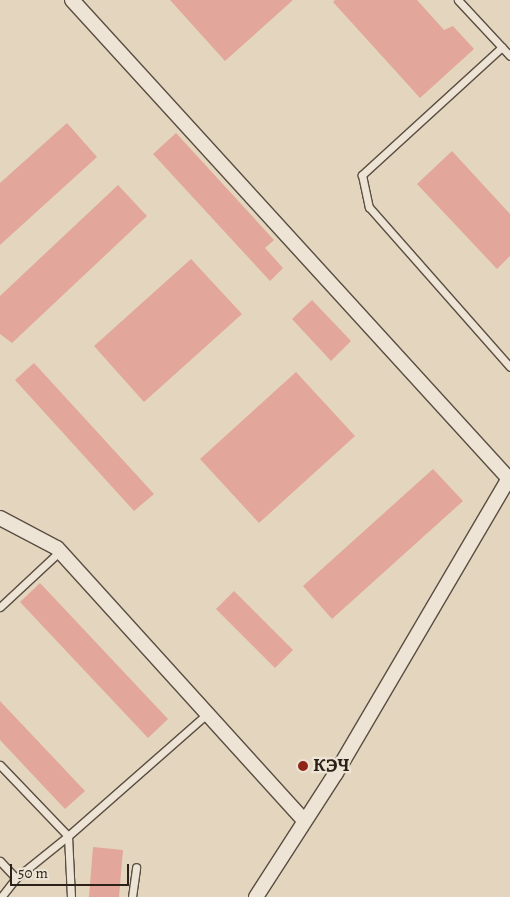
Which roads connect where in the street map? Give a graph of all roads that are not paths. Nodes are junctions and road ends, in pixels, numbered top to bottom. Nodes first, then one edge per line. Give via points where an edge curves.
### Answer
1 (72, 0) edge
2 (458, 0) edge
3 (502, 47) junction
4 (510, 56) edge
5 (510, 367) edge
6 (509, 479) edge
7 (0, 518) edge
8 (60, 551) junction
9 (0, 607) edge
10 (207, 714) junction
11 (0, 765) edge
12 (304, 820) junction
13 (68, 836) junction
14 (0, 861) edge
15 (136, 867) dead end
16 (16, 878) junction
17 (1, 897) edge
18 (71, 897) edge
19 (132, 897) edge
20 (256, 897) edge

1 - 6 street
2 - 3 lane
3 - 4 lane
3 - 5 lane via 362,175 369,207
6 - 12 street via 336,773
7 - 8 street
8 - 9 lane
8 - 10 street
10 - 12 street
10 - 13 lane
11 - 13 lane
12 - 20 street
13 - 16 lane
13 - 18 lane
14 - 16 lane
15 - 19 lane
16 - 17 lane

